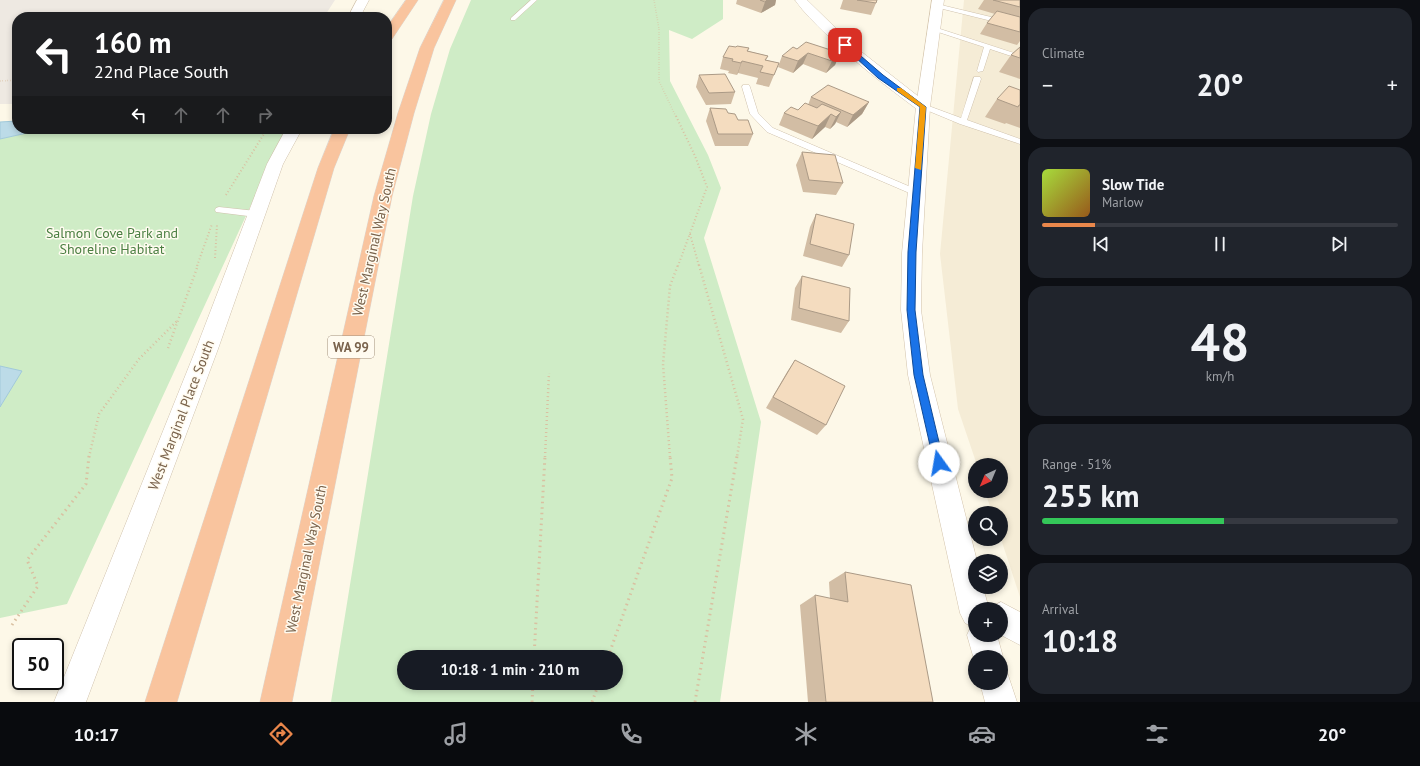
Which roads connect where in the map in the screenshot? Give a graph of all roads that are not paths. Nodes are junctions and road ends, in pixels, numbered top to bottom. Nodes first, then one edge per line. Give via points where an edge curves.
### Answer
1 (363, 0) edge
2 (398, 0) edge
3 (412, 0) edge
4 (450, 0) edge
5 (534, 0) edge
6 (801, 0) edge
7 (938, 3) edge
8 (357, 12) edge
9 (392, 14) edge
10 (512, 19) dead end
11 (1020, 26) edge
12 (392, 29) edge
13 (934, 29) junction
14 (987, 47) junction
15 (1020, 57) edge
16 (746, 87) dead end
17 (923, 107) junction
18 (963, 122) junction
19 (291, 134) edge
20 (340, 134) edge
21 (1020, 142) edge
22 (917, 193) junction
23 (219, 210) road end
24 (256, 214) junction
25 (977, 602) edge
26 (1008, 622) edge
27 (1020, 630) edge
28 (998, 690) edge
29 (70, 702) edge
30 (161, 702) edge
31 (276, 702) edge
32 (1001, 702) edge

1 - 8 street
2 - 9 highway
3 - 12 highway
4 - 31 highway, West Marginal Way South / WA 99 via 427,48 383,196
5 - 10 lane
6 - 17 street via 836,37 880,76
7 - 11 lane
7 - 13 street
13 - 14 lane
13 - 17 street
14 - 15 lane
14 - 18 lane
16 - 22 lane via 754,114 770,130
17 - 18 lane
17 - 22 street
18 - 21 lane
19 - 24 street, West Marginal Place South via 275,164
20 - 30 highway via 326,168
22 - 25 street via 911,310 919,375
23 - 24 lane
24 - 29 street, West Marginal Place South
26 - 27 street
28 - 32 street

